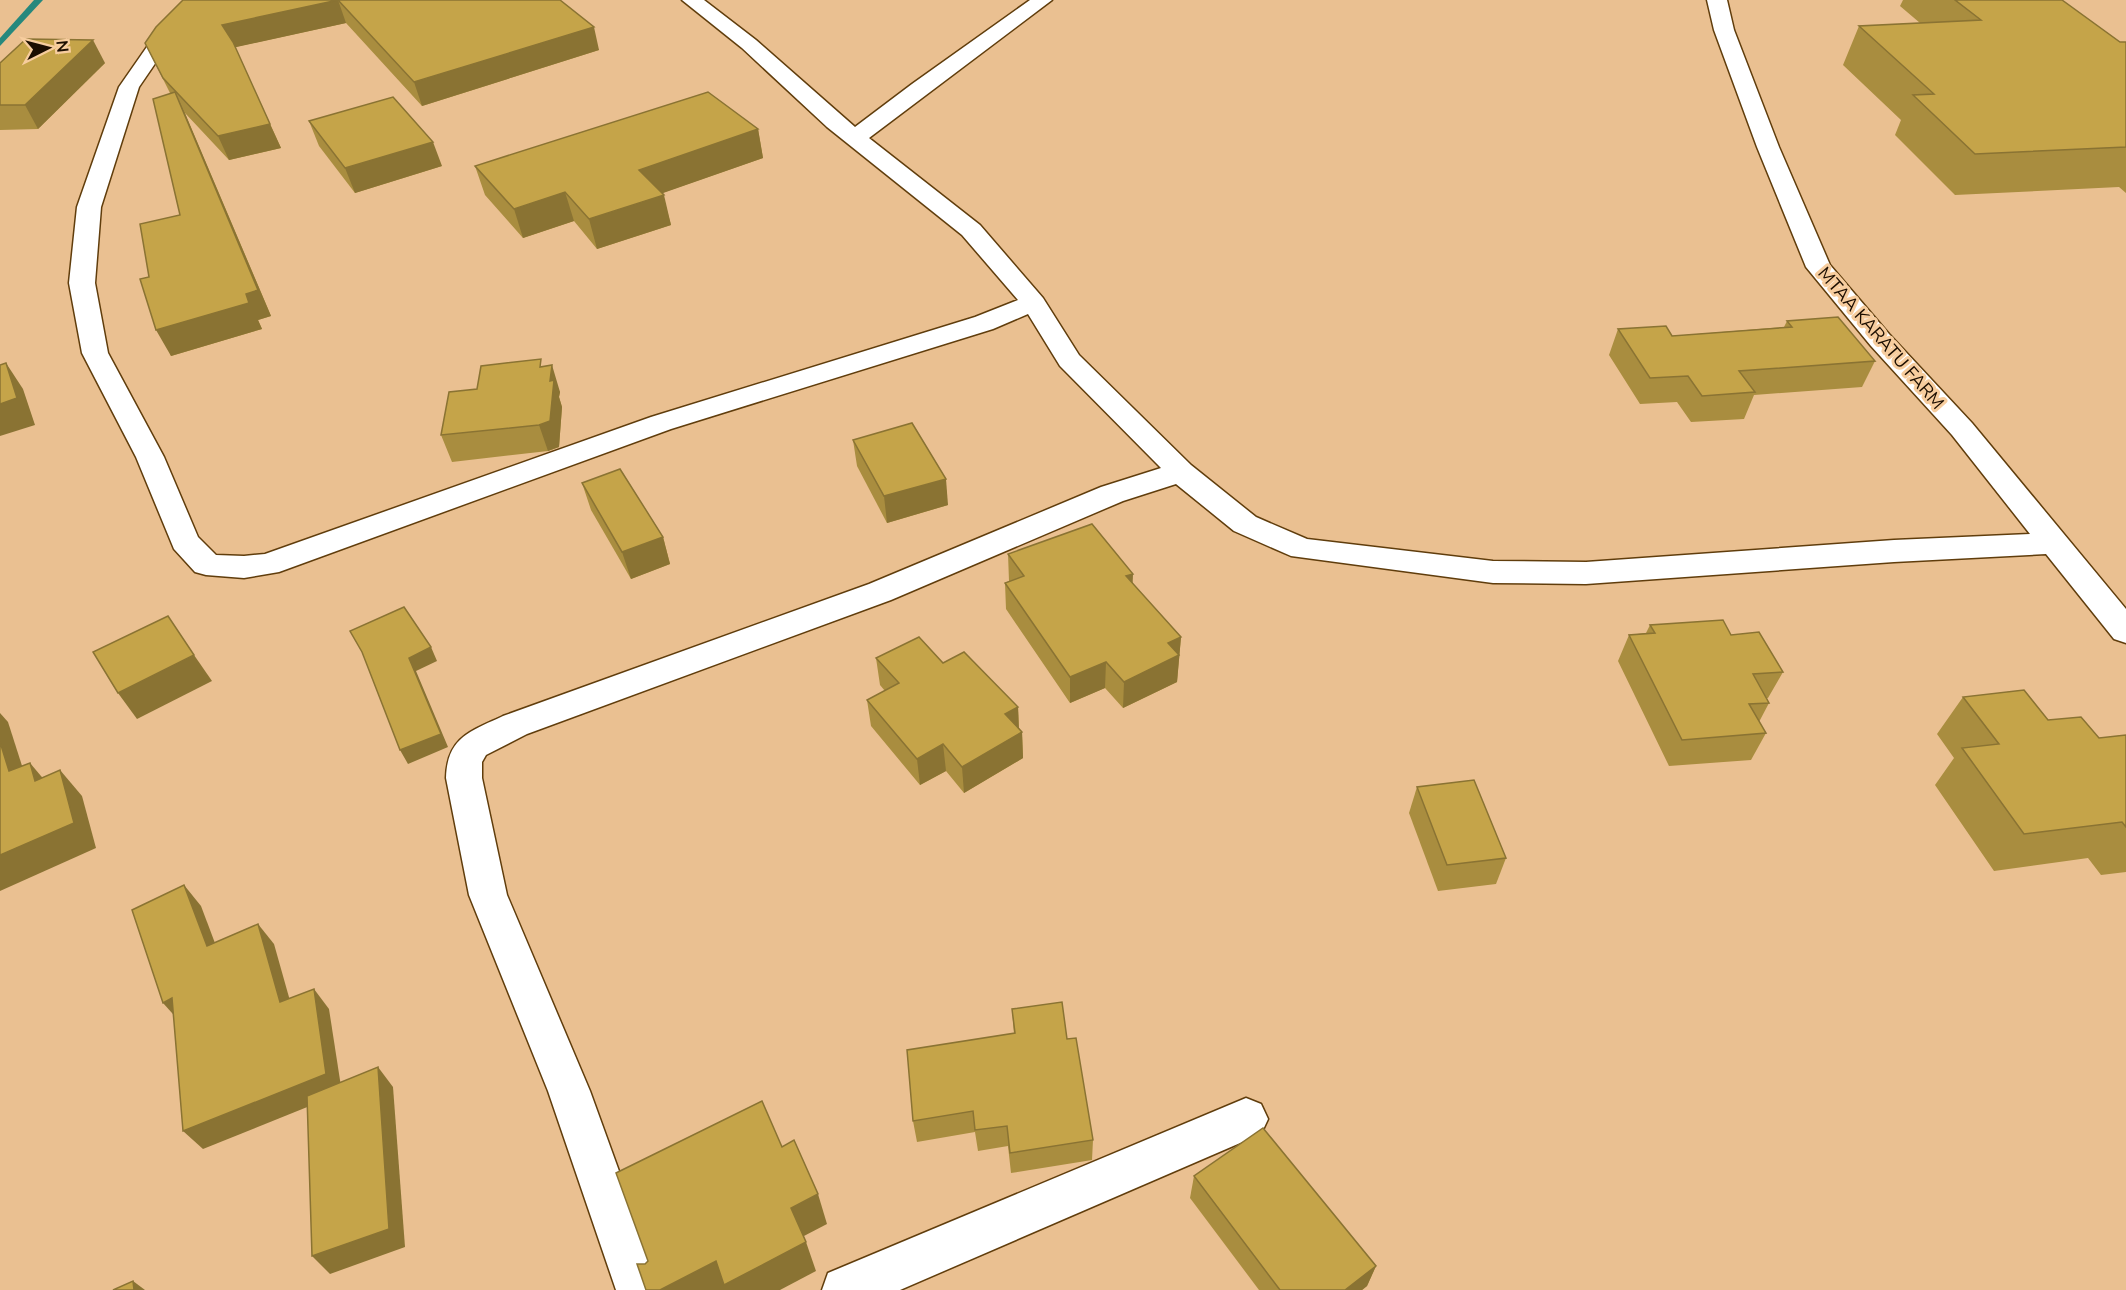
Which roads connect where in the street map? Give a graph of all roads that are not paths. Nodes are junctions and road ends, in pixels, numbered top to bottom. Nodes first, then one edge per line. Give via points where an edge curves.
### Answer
1 (202, 0) edge
2 (692, 0) edge
3 (1041, 0) edge
4 (1717, 0) edge
5 (856, 138) junction
6 (1034, 303) junction
7 (1182, 472) junction
8 (2054, 543) junction
9 (2126, 630) edge
10 (1246, 1119) dead end
11 (639, 1290) edge
12 (845, 1290) edge

1 - 6 street via 158,45 129,87 89,207 82,283 95,353 150,457 185,542 206,564 268,564 661,423 984,323
2 - 5 street via 749,44
3 - 5 street
4 - 8 street, MTAA KARATU FARM via 1724,30 1764,136 1818,267 1962,429
5 - 6 street via 972,230
6 - 7 street via 1069,360
7 - 8 street via 1245,524 1302,549 1493,572 1586,573
7 - 11 street via 1112,494 880,592 691,659 474,745 464,761 464,778 488,895 568,1091
8 - 9 street, MTAA KARATU FARM
10 - 12 street

